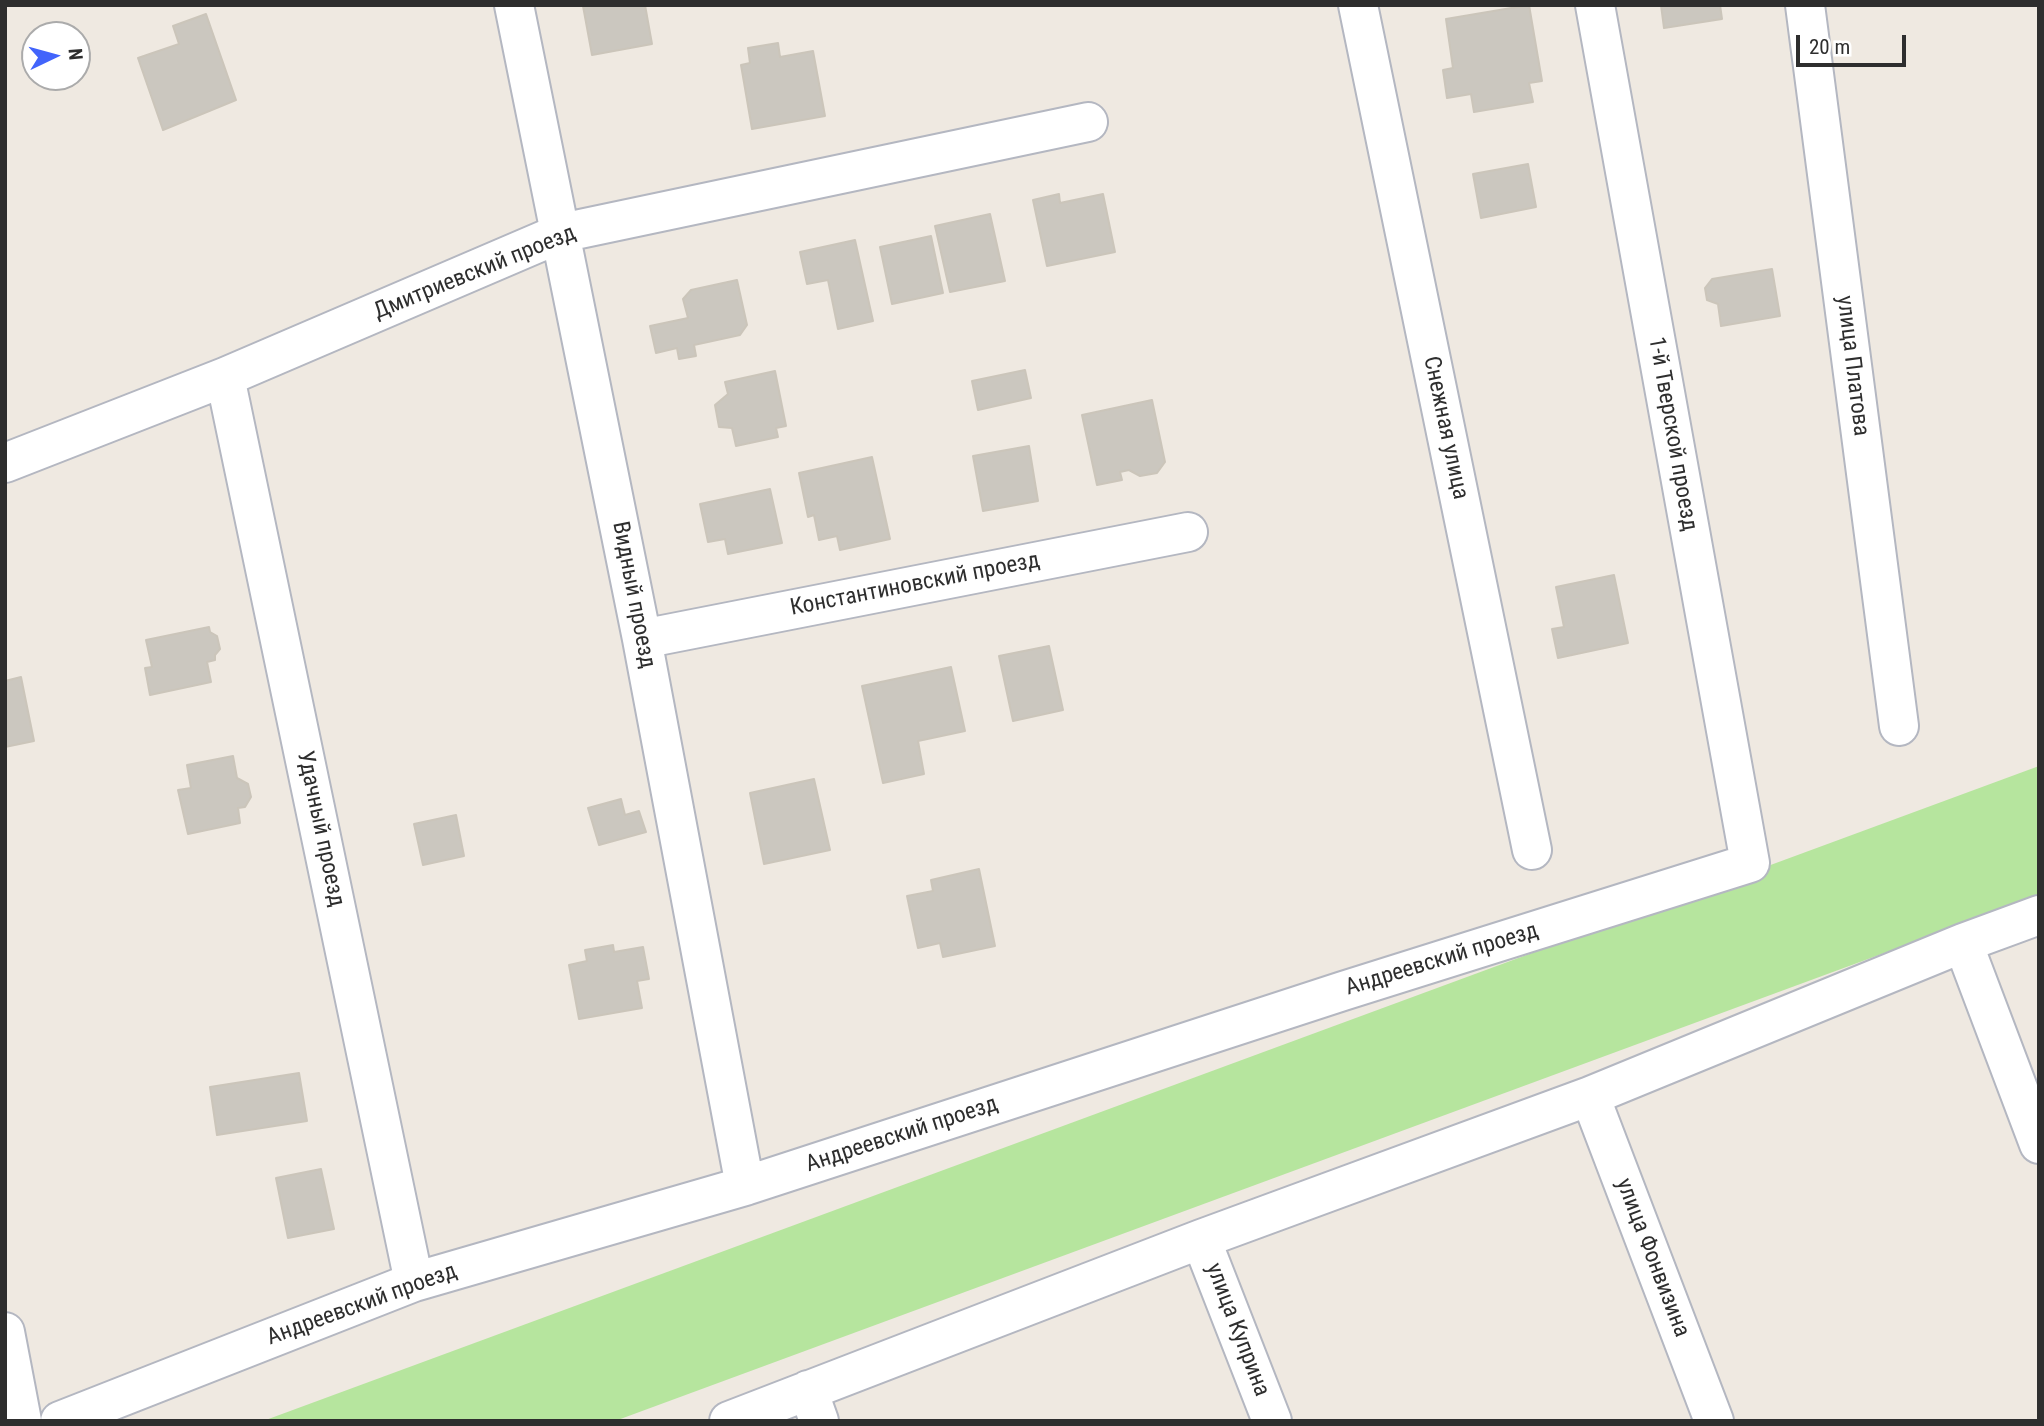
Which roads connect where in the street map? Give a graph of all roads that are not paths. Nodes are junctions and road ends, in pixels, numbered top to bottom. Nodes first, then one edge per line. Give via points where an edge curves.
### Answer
1 (514, 5) edge
2 (1358, 5) edge
3 (1595, 5) edge
4 (1805, 5) edge
5 (1088, 122) dead end
6 (561, 233) junction
7 (225, 377) junction
8 (5, 463) edge
9 (1188, 532) dead end
10 (642, 639) junction
11 (1899, 726) dead end
12 (1532, 850) dead end
13 (1750, 863) joint
14 (2039, 915) edge
15 (1963, 943) junction
16 (1590, 1096) junction
17 (2039, 1144) edge
18 (745, 1186) junction
19 (1202, 1239) junction
20 (414, 1282) junction
21 (5, 1332) edge
22 (814, 1406) edge
23 (22, 1421) edge
24 (60, 1421) edge
25 (729, 1421) edge
26 (1272, 1421) edge
27 (1714, 1421) edge

1 - 6 street, Видный проезд
2 - 12 street, Снежная улица
3 - 13 street, 1-й Тверской проезд
4 - 11 street, улица Платова
5 - 6 street, Дмитриевский проезд
6 - 7 street, Дмитриевский проезд
6 - 10 street, Видный проезд
7 - 8 street, Дмитриевский проезд
7 - 20 street, Удачный проезд
9 - 10 street, Константиновский проезд
10 - 18 street, Видный проезд
13 - 18 street, Андреевский проезд
14 - 15 street
15 - 16 street
15 - 17 street
16 - 19 street
16 - 27 street, улица Фонвизина
18 - 20 street, Андреевский проезд
19 - 22 street
19 - 26 street, улица Куприна
20 - 24 street, Андреевский проезд
21 - 23 street
22 - 25 street

